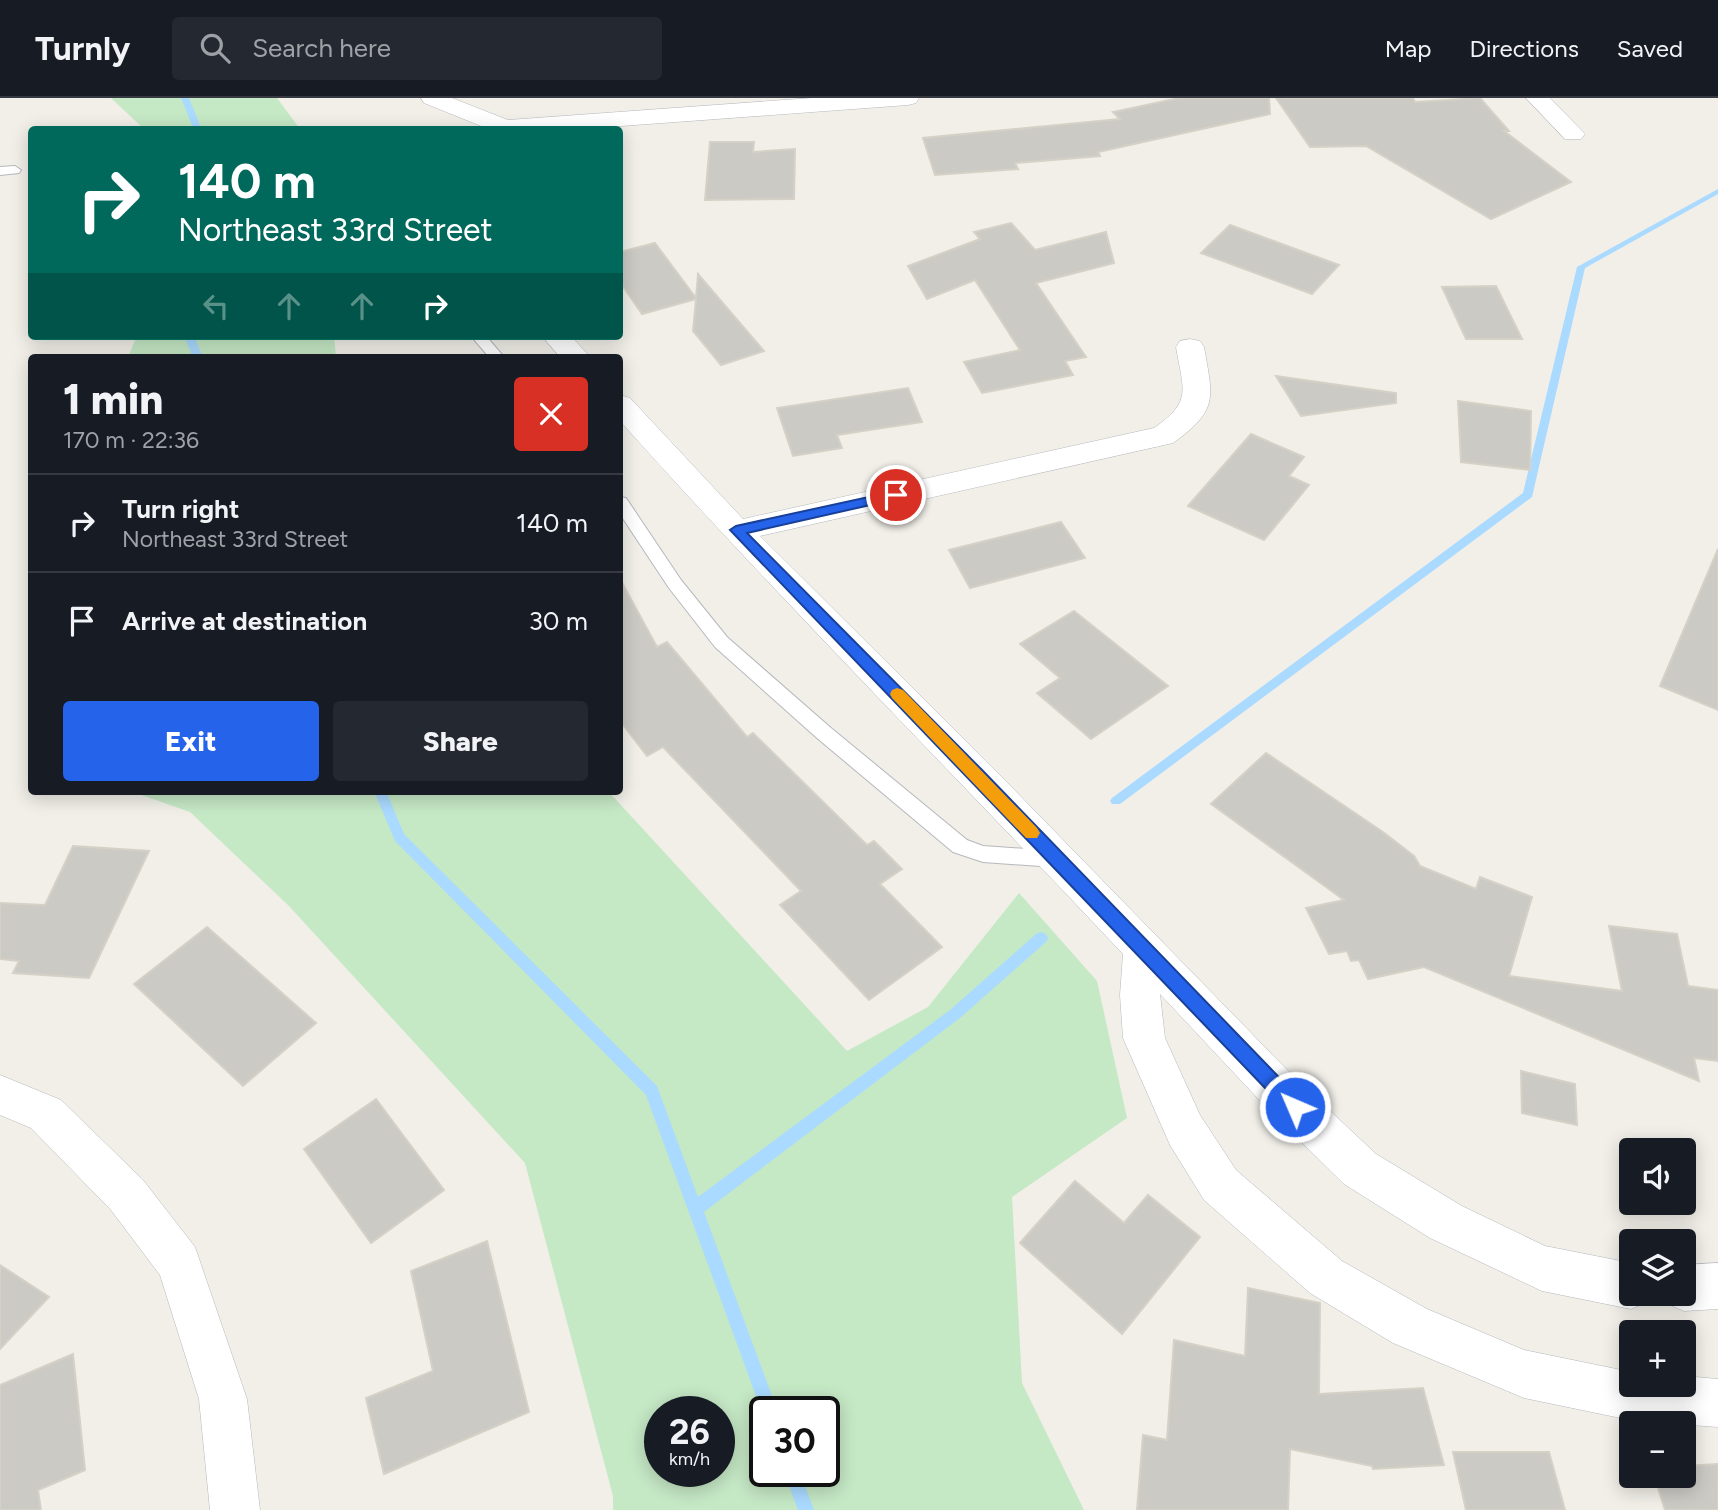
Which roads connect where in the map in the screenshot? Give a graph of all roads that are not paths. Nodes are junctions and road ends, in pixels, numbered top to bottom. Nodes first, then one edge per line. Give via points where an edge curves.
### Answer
1 (432, 98) edge
2 (908, 98) edge
3 (1537, 98) edge
4 (500, 126) edge
5 (532, 126) edge
6 (1573, 134) dead end
7 (15, 170) dead end
8 (0, 171) edge
9 (482, 340) edge
10 (560, 340) edge
11 (1191, 347) dead end
12 (494, 354) edge
13 (573, 354) edge
14 (623, 407) edge
15 (623, 506) edge
16 (736, 530) junction
17 (1056, 859) junction
18 (1143, 950) junction
19 (0, 1095) edge
20 (1619, 1284) edge
21 (1718, 1286) edge
22 (1696, 1287) edge
23 (1718, 1403) edge
24 (235, 1510) edge

1 - 4 street
2 - 5 street
3 - 6 street
7 - 8 lane
9 - 12 lane
10 - 13 street
11 - 16 street via 1198,395 1187,419 1163,436
14 - 16 street
15 - 17 lane via 721,642 960,846 983,854
16 - 17 street
17 - 18 street
18 - 20 street via 1360,1170 1446,1222 1542,1268
18 - 23 street via 1140,995 1144,1038 1185,1130 1220,1185 1326,1277 1410,1326 1524,1374 1635,1397
19 - 24 street via 46,1114 127,1195 179,1263 223,1399
21 - 22 street

